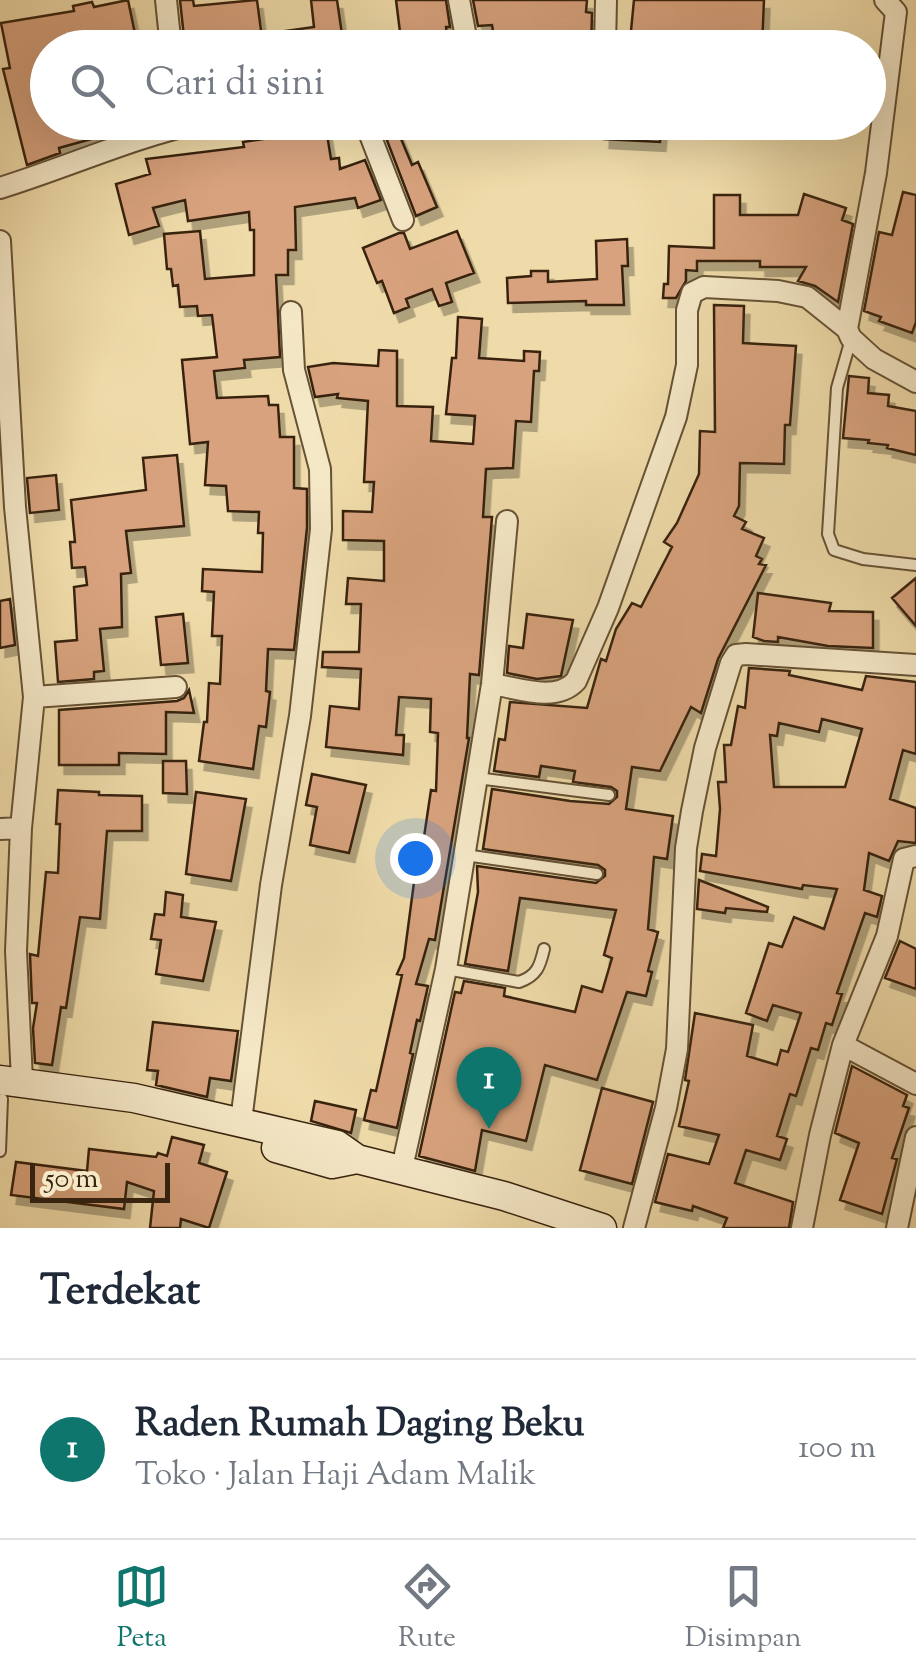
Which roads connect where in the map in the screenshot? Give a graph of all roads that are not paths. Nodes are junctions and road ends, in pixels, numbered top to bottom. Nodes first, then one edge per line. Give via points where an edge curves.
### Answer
1 (166, 0) edge
2 (459, 0) edge
3 (606, 0) edge
4 (884, 0) edge
5 (169, 30) edge
6 (465, 30) edge
7 (605, 30) edge
8 (886, 92) edge
9 (137, 140) edge
10 (372, 140) edge
11 (880, 140) edge
12 (0, 188) edge
13 (403, 220) dead end
14 (0, 241) edge
15 (291, 312) dead end
16 (849, 334) junction
17 (916, 382) edge
18 (5, 390) edge
19 (8, 508) edge
20 (507, 522) dead end
21 (916, 565) edge
22 (916, 665) edge
23 (492, 684) junction
24 (176, 687) dead end
25 (34, 696) junction
26 (476, 778) junction
27 (608, 795) dead end
28 (10, 828) edge
29 (464, 854) junction
30 (916, 856) edge
31 (597, 874) dead end
32 (544, 948) dead end
33 (446, 969) junction
34 (843, 1045) junction
35 (916, 1084) edge
36 (6, 1090) edge
37 (241, 1121) junction
38 (916, 1137) edge
39 (0, 1150) edge
40 (356, 1159) junction
41 (402, 1168) junction
42 (602, 1228) edge
43 (634, 1228) edge
44 (802, 1228) edge
45 (897, 1228) edge

1 - 5 street
2 - 6 street
3 - 7 street
4 - 8 street via 896,12
9 - 12 street
10 - 13 street
11 - 16 street
14 - 18 street
15 - 37 street via 294,370 320,469 321,529
16 - 17 street via 874,359
16 - 21 lane via 837,388 828,534 834,550
16 - 23 street via 808,297 704,288 692,293 676,416 576,681 555,693
18 - 19 street
19 - 25 street
20 - 23 street
22 - 43 street via 746,654 730,663 692,811 677,1050
23 - 26 street
24 - 25 street
25 - 28 street
26 - 27 lane
26 - 29 street
28 - 36 street via 16,951
29 - 31 lane
29 - 33 street
30 - 34 street via 904,859 887,936
32 - 33 lane via 539,968 519,982
33 - 41 street
34 - 35 street
34 - 44 street
36 - 37 main road via 134,1098
36 - 39 lane
36 - 40 main road via 128,1112 332,1164
37 - 40 main road via 337,1145
38 - 45 street
40 - 41 main road
41 - 42 main road

